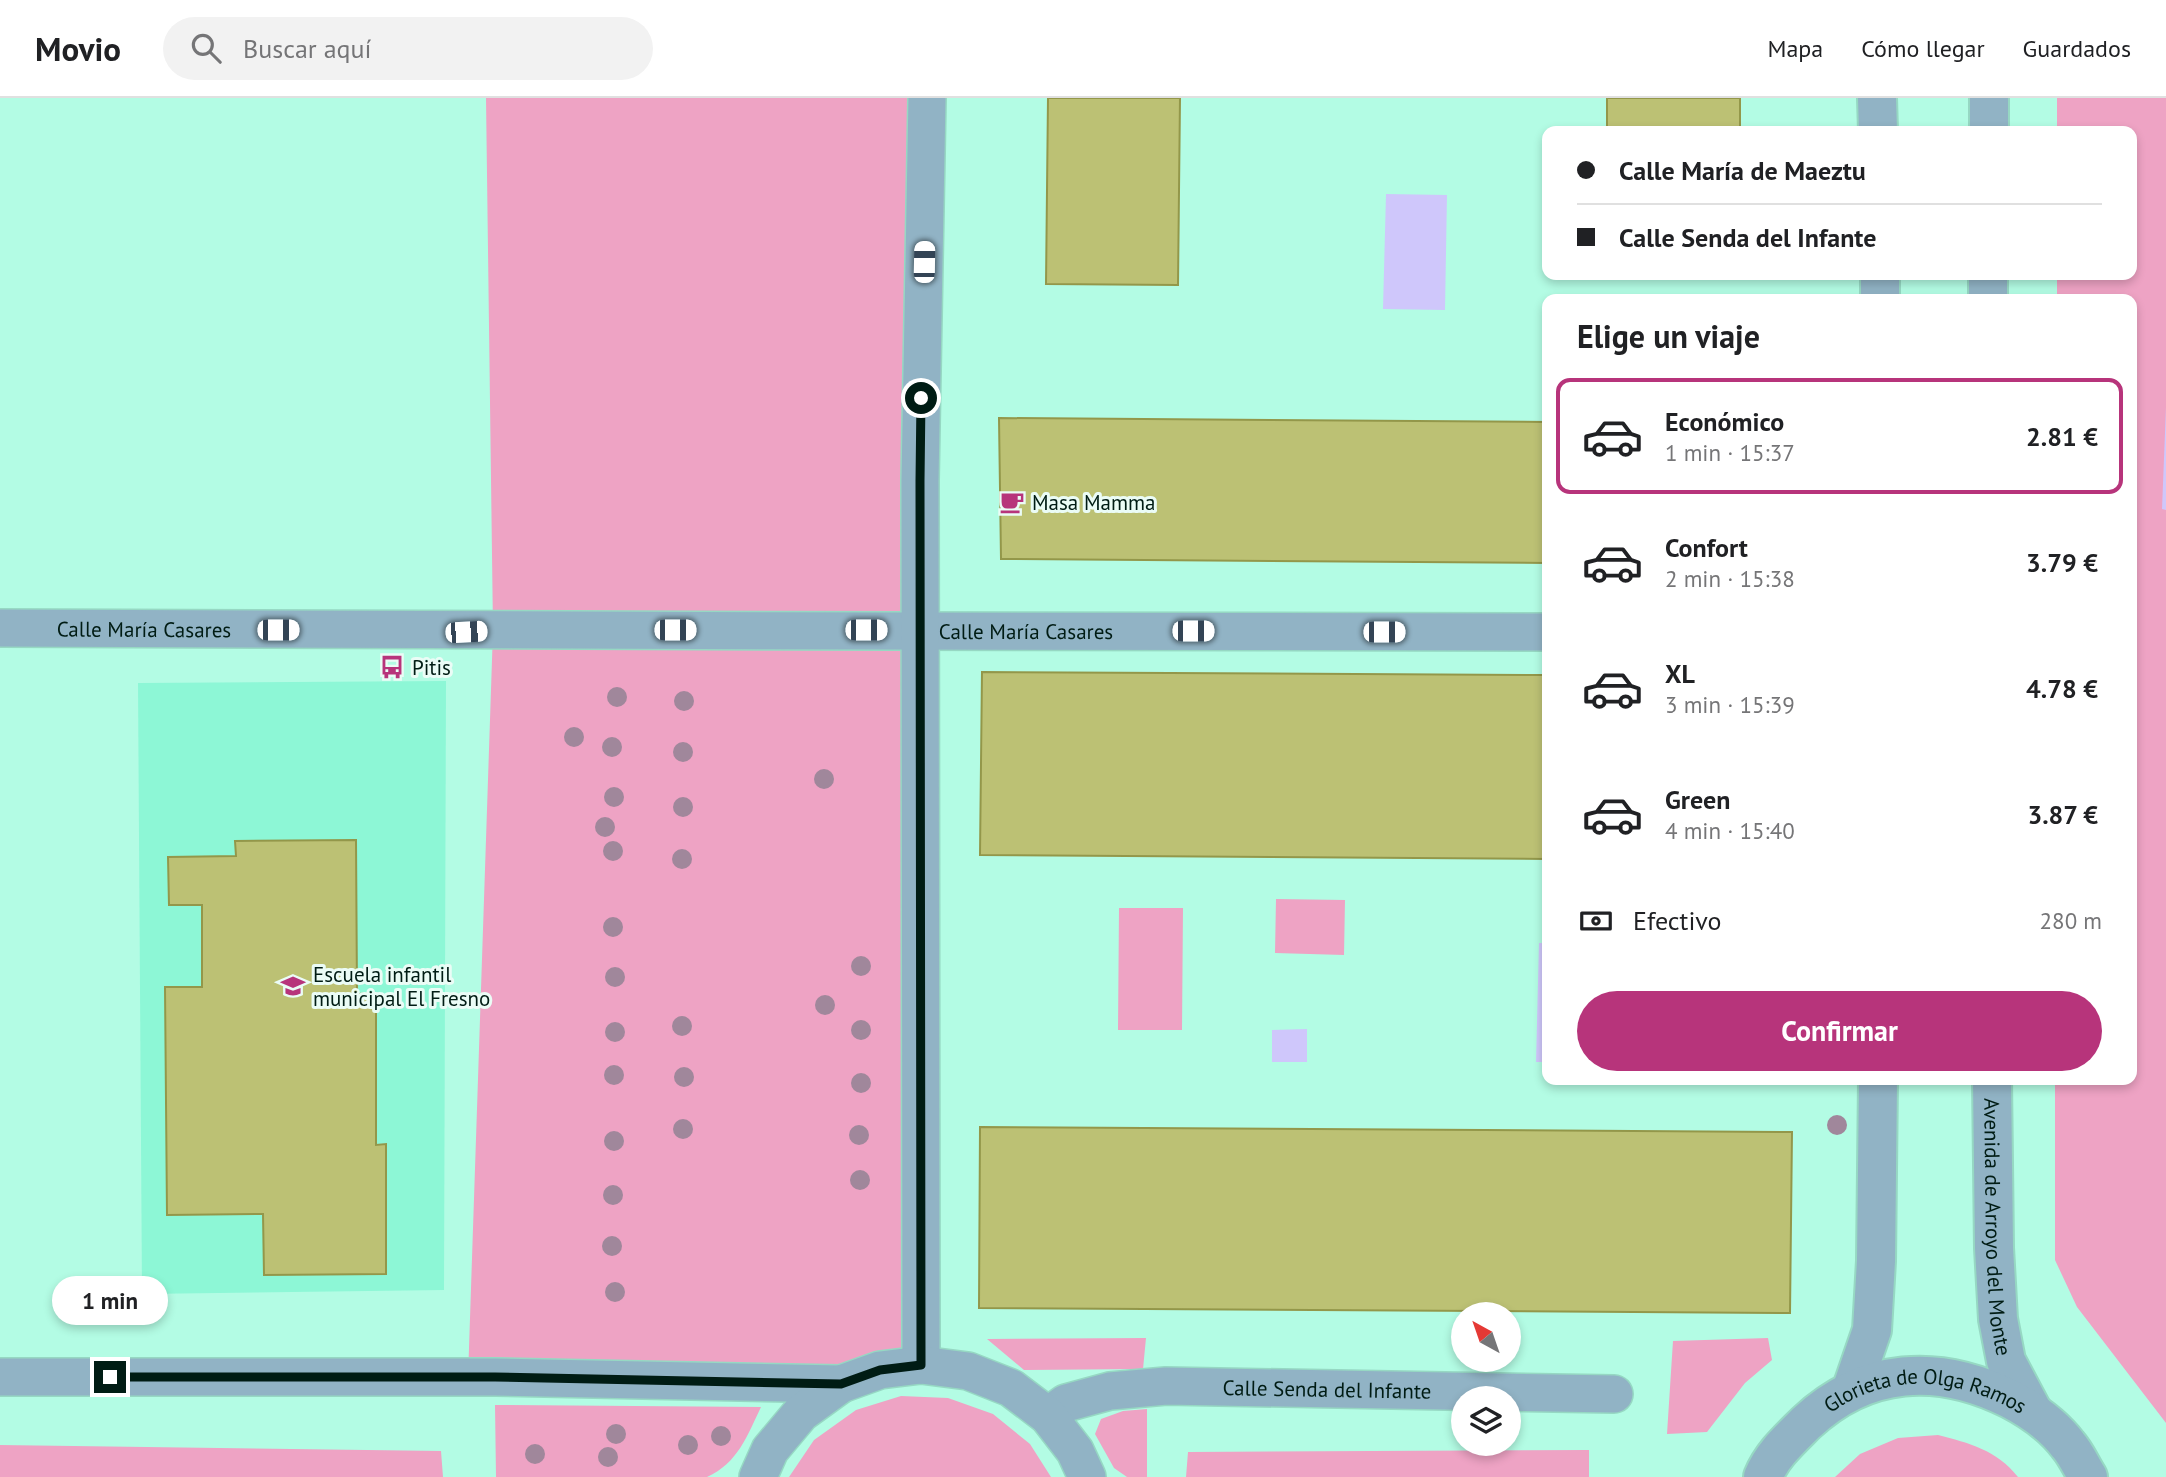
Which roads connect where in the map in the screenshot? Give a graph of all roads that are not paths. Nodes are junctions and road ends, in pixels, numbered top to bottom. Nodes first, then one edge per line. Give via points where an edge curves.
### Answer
1 (926, 98) edge
2 (1877, 98) edge
3 (1989, 98) edge
4 (1878, 126) edge
5 (1989, 126) edge
6 (0, 628) edge
7 (920, 630) junction
8 (1542, 632) edge
9 (1878, 1085) edge
10 (1992, 1085) edge
11 (921, 1365) junction
12 (0, 1377) edge
13 (841, 1384) junction
14 (1851, 1391) junction
15 (1614, 1394) dead end
16 (2032, 1410) junction
17 (1048, 1416) junction
18 (1759, 1471) edge
19 (758, 1477) edge
20 (1087, 1477) edge
21 (2088, 1477) edge

1 - 7 street
2 - 4 street
3 - 5 street
6 - 7 street, Calle María Casares
7 - 8 street, Calle María Casares
7 - 11 street
9 - 14 street via 1872,1330
10 - 16 street, Avenida de Arroyo del Monte via 1998,1320 2006,1361
11 - 13 street via 880,1370
11 - 17 street via 968,1371 1011,1388
12 - 13 street via 495,1377
13 - 19 street via 800,1413 769,1450
14 - 16 street, Glorieta de Olga Ramos via 1885,1378 1923,1374 1958,1378
14 - 18 street, Glorieta de Olga Ramos via 1822,1409
15 - 17 street, Calle Senda del Infante via 1166,1386 1110,1391 1066,1403
16 - 21 street, Glorieta de Olga Ramos via 2068,1444
17 - 20 street via 1075,1451

